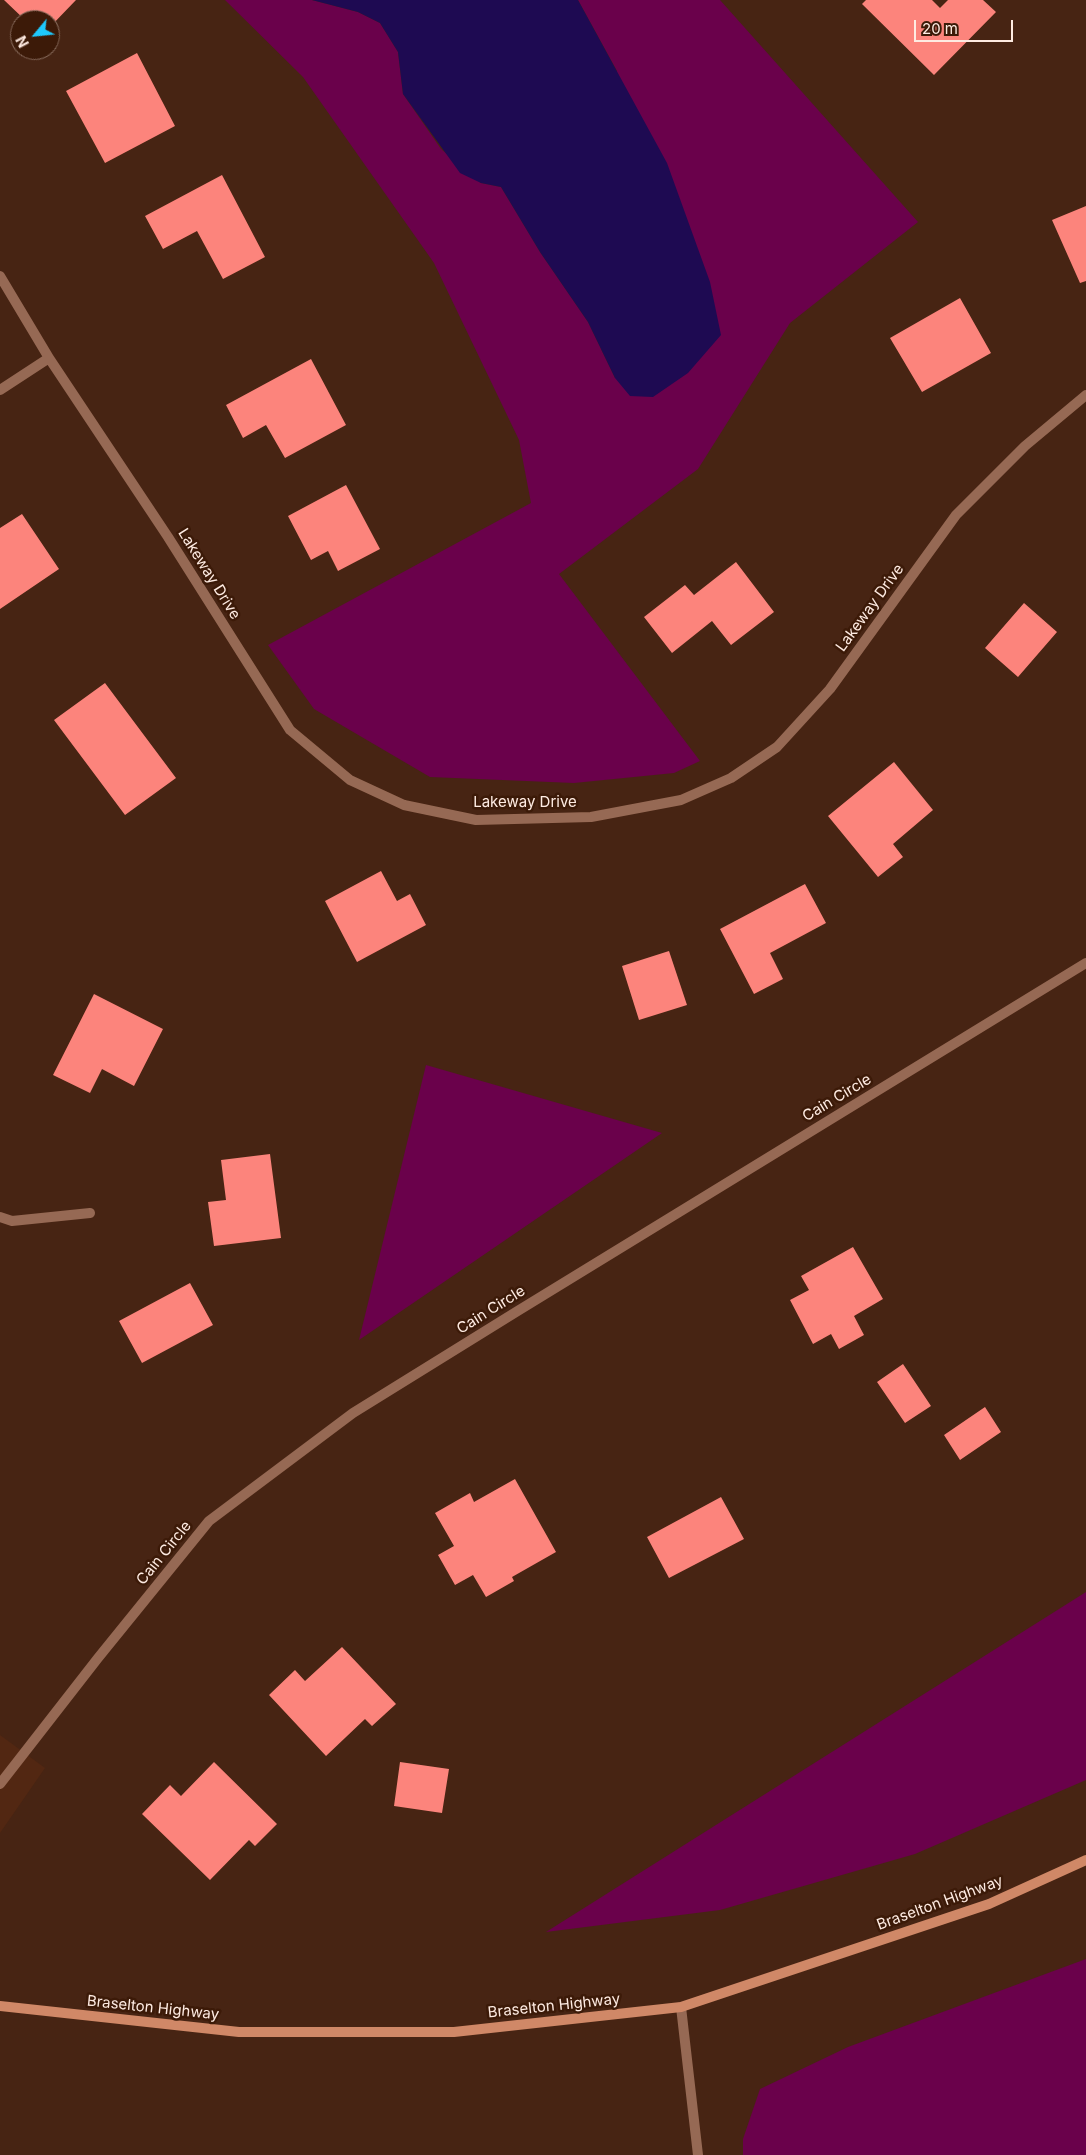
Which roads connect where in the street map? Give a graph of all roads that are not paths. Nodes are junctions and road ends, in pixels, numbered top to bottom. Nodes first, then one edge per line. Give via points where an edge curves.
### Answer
1 (0, 276) edge
2 (49, 358) junction
3 (0, 390) edge
4 (1086, 394) edge
5 (1086, 963) edge
6 (90, 1213) dead end
7 (0, 1217) edge
8 (0, 1784) edge
9 (1086, 1860) edge
10 (0, 2006) edge
11 (681, 2007) junction
12 (698, 2155) edge

1 - 2 street, Lakeway Drive
2 - 3 street
2 - 4 street, Lakeway Drive via 168,537 290,730 350,780 404,805 476,820 591,817 680,800 731,778 777,747 830,689 956,515 1025,446
5 - 8 street, Cain Circle via 354,1414 209,1521
6 - 7 street via 12,1221
9 - 11 main road, Braselton Highway via 989,1904
10 - 11 main road, Braselton Highway via 239,2032 454,2032
11 - 12 street

